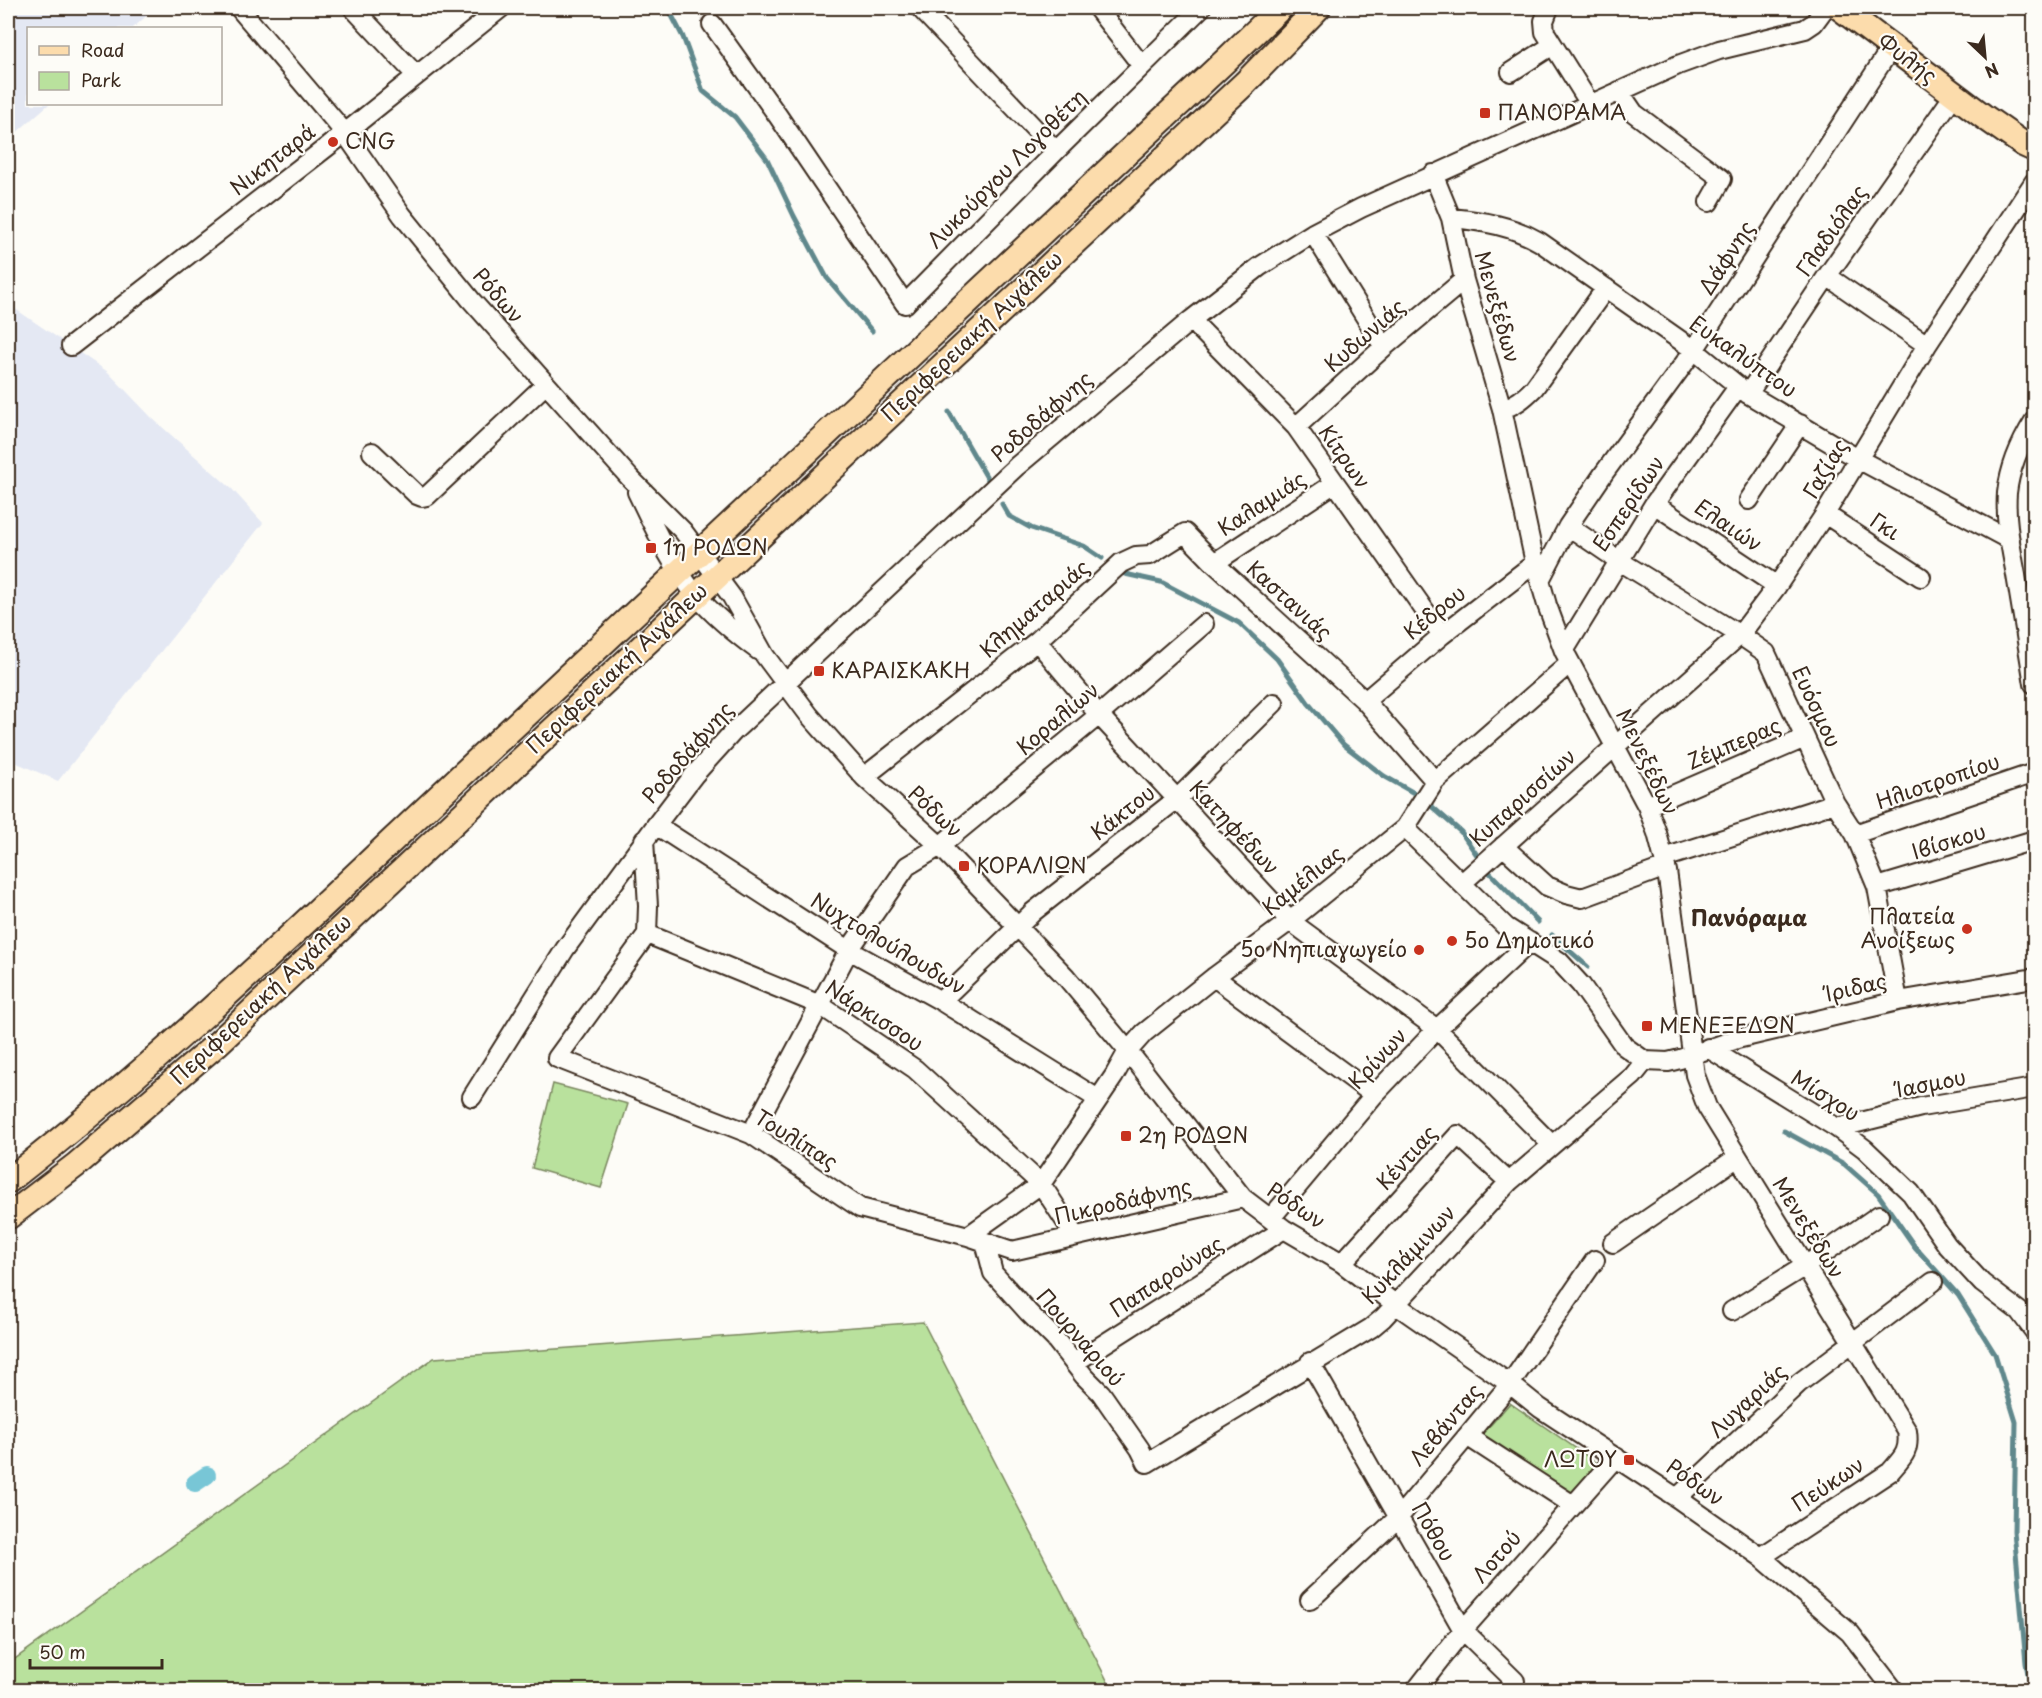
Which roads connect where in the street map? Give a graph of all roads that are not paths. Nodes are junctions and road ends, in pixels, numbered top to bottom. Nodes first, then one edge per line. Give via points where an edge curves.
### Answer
1 (240, 8) edge
2 (353, 8) edge
3 (920, 8) edge
4 (1097, 8) edge
5 (1201, 8) edge
6 (1280, 8) edge
7 (1318, 8) edge
8 (1549, 8) edge
9 (1825, 8) edge
10 (1840, 8) edge
11 (495, 9) edge
12 (712, 24) dead end
13 (1553, 45) junction
14 (1891, 48) junction
15 (1142, 66) junction
16 (1511, 72) dead end
17 (416, 75) junction
18 (1619, 92) junction
19 (1954, 95) junction
20 (1590, 104) junction
21 (345, 133) junction
22 (2034, 149) edge
23 (1056, 151) junction
24 (1432, 174) junction
25 (2034, 183) edge
26 (1709, 202) dead end
27 (1451, 218) junction
28 (1313, 233) junction
29 (1827, 276) junction
30 (1464, 280) junction
31 (1606, 288) junction
32 (1191, 320) junction
33 (1927, 345) junction
34 (71, 346) dead end
35 (1384, 347) junction
36 (1694, 350) junction
37 (546, 384) junction
38 (1743, 390) junction
39 (1502, 409) junction
40 (2034, 421) edge
41 (1800, 424) junction
42 (1296, 427) junction
43 (372, 452) dead end
44 (1858, 459) junction
45 (630, 478) junction
46 (1335, 483) junction
47 (1749, 500) dead end
48 (1654, 504) junction
49 (1825, 514) junction
50 (1568, 526) junction
51 (1185, 533) joint
52 (2010, 540) junction
53 (699, 553) junction
54 (1618, 560) junction
55 (1214, 563) junction
56 (1537, 571) junction
57 (680, 572) junction
58 (716, 576) junction
59 (1921, 577) dead end
60 (1777, 586) junction
61 (696, 595) junction
62 (1204, 624) dead end
63 (1442, 635) junction
64 (1740, 635) junction
65 (1037, 641) junction
66 (765, 656) junction
67 (1567, 657) junction
68 (784, 683) junction
69 (2034, 684) edge
70 (1365, 701) junction
71 (1275, 703) dead end
72 (1099, 715) junction
73 (1805, 738) junction
74 (1615, 745) junction
75 (2034, 773) edge
76 (864, 777) junction
77 (1435, 781) junction
78 (1177, 799) junction
79 (1835, 803) junction
80 (1647, 806) junction
81 (656, 825) junction
82 (1405, 828) junction
83 (1855, 834) junction
84 (644, 840) junction
85 (2034, 840) edge
86 (940, 846) junction
87 (1503, 846) junction
88 (1665, 862) junction
89 (1462, 884) junction
90 (1877, 887) junction
91 (1290, 921) junction
92 (1018, 927) junction
93 (647, 934) junction
94 (1530, 942) junction
95 (849, 950) junction
96 (1214, 977) junction
97 (2034, 978) edge
98 (941, 1001) junction
99 (1899, 1001) junction
100 (820, 1005) junction
101 (1437, 1029) junction
102 (1128, 1051) junction
103 (1700, 1052) junction
104 (1645, 1061) junction
105 (2034, 1090) edge
106 (1374, 1095) junction
107 (472, 1097) dead end
108 (1098, 1099) junction
109 (1837, 1128) junction
110 (751, 1134) junction
111 (1551, 1144) junction
112 (1738, 1157) junction
113 (8, 1181) edge
114 (1509, 1182) junction
115 (1041, 1184) junction
116 (1244, 1198) junction
117 (1879, 1215) dead end
118 (8, 1217) edge
119 (1278, 1223) junction
120 (1075, 1236) junction
121 (976, 1239) junction
122 (1613, 1243) dead end
123 (1012, 1251) joint
124 (1595, 1260) dead end
125 (1342, 1263) junction
126 (1805, 1266) junction
127 (1933, 1282) dead end
128 (1395, 1304) junction
129 (1732, 1311) dead end
130 (2034, 1331) edge
131 (1852, 1342) junction
132 (1310, 1362) junction
133 (1074, 1363) junction
134 (1510, 1384) junction
135 (1467, 1436) junction
136 (1909, 1442) joint
137 (1616, 1457) junction
138 (1147, 1463) joint
139 (1677, 1498) junction
140 (1573, 1505) junction
141 (1399, 1517) junction
142 (1761, 1557) junction
143 (1310, 1600) dead end
144 (1463, 1630) junction
145 (1511, 1686) edge
146 (1416, 1690) edge
147 (1894, 1690) edge

1 - 21 street, Ρόδων
2 - 17 street
3 - 23 street
4 - 15 street
5 - 15 street, Λυκούργου Λογοθέτη
6 - 53 main road, Περιφερειακή Αιγάλεω
7 - 58 main road, Περιφερειακή Αιγάλεω via 1245,83
8 - 13 street via 1545,32
9 - 18 street, Ροδοδάφνης via 1805,29 1710,53
10 - 14 main road, Φυλής
11 - 17 street, Νικηταρά
12 - 23 street, Λυκούργου Λογοθέτη via 905,304
13 - 16 street
13 - 20 street
14 - 19 main road, Φυλής
14 - 36 street, Δάφνης
15 - 23 street, Λυκούργου Λογοθέτη
17 - 21 street, Νικηταρά
18 - 20 street, Ροδοδάφνης
18 - 26 street via 1634,113 1722,179
19 - 22 main road, Φυλής
19 - 29 street, Γλαδιόλας
20 - 24 street, Ροδοδάφνης
21 - 34 street, Νικηταρά
21 - 37 street, Ρόδων via 422,241
24 - 27 street, Μενεξέδων
24 - 28 street, Ροδοδάφνης
25 - 33 street, Γαζίας
27 - 30 street, Μενεξέδων
27 - 31 street, Ευκαλύπτου via 1521,231
28 - 32 street, Ροδοδάφνης via 1259,267
28 - 35 street
29 - 33 street
29 - 38 street, Γλαδιόλας
30 - 35 street, Κυδωνιάς
30 - 39 street, Μενεξέδων
31 - 36 street, Ευκαλύπτου
31 - 39 street via 1534,388 1513,406
32 - 42 street, Κίτρων
32 - 68 street, Ροδοδάφνης via 1017,466
33 - 44 street, Γαζίας
35 - 42 street, Κυδωνιάς
36 - 38 street, Ευκαλύπτου
36 - 50 street, Δάφνης
37 - 43 street via 427,496 417,495
37 - 45 street, Ρόδων
38 - 41 street, Ευκαλύπτου
38 - 48 street, Εσπερίδων
39 - 56 street, Μενεξέδων
40 - 52 street via 2021,444 2010,481
41 - 44 street, Ευκαλύπτου
41 - 47 street
42 - 46 street, Κίτρων
44 - 49 street, Γαζίας
44 - 52 street, Ευκαλύπτου
45 - 53 street, Ρόδων via 683,531
45 - 57 street, Ρόδων
46 - 55 street, Καλαμιάς
46 - 63 street, Κίτρων
48 - 54 street, Εσπερίδων
48 - 60 street, Ελαιών
49 - 59 street, Γκι
49 - 60 street, Γαζίας
50 - 54 street, Ευόσμου
50 - 56 street, Δάφνης
51 - 55 street, Καστανιάς
51 - 65 street, Κληματαριάς via 1150,555 1121,563
52 - 69 street
53 - 57 main road, Περιφερειακή Αιγάλεω
53 - 58 street, Ρόδων
54 - 64 street, Ευόσμου
54 - 67 street, Εσπερίδων
55 - 70 street, Καστανιάς
56 - 63 street, Κέδρου
56 - 67 street, Μενεξέδων
57 - 61 street, Ρόδων
57 - 113 main road, Περιφερειακή Αιγάλεω via 197,1022
58 - 61 main road, Περιφερειακή Αιγάλεω
58 - 66 street, Ρόδων
60 - 64 street, Γαζίας
61 - 66 street, Ρόδων
61 - 118 main road, Περιφερειακή Αιγάλεω via 217,1044 76,1165
62 - 72 street, Κοραλίων
63 - 70 street, Κέδρου
64 - 73 street, Ευόσμου via 1766,653
64 - 74 street, Γαζίας
65 - 72 street, Κατηφέδων
65 - 76 street, Κληματαριάς
66 - 68 street, Ρόδων
67 - 74 street, Μενεξέδων
67 - 77 street, Καμέλιας
68 - 76 street, Ρόδων
68 - 81 street, Ροδοδάφνης via 713,753
70 - 77 street, Καστανιάς
71 - 78 street, Κάκτου
72 - 78 street, Κατηφέδων
72 - 86 street, Κοραλίων
73 - 79 street, Ευόσμου
73 - 80 street, Ζέμπερας
74 - 80 street, Μενεξέδων
74 - 87 street, Κυπαρισσίων
75 - 83 street, Ηλιοτροπίου
76 - 86 street, Ρόδων
77 - 82 street, Καμέλιας
78 - 91 street, Κατηφέδων
78 - 92 street, Κάκτου
79 - 83 street, Ευόσμου
79 - 88 street
80 - 88 street, Μενεξέδων
81 - 84 street, Ροδοδάφνης
81 - 95 street, Νυχτολούλουδων
82 - 89 street
82 - 91 street, Καμέλιας
83 - 90 street, Ευόσμου
84 - 93 street
84 - 107 street, Ροδοδάφνης via 565,949
85 - 90 street, Ιβίσκου
86 - 92 street, Ρόδων
86 - 95 street, Κοραλίων via 907,866
87 - 88 street via 1547,886 1582,898
87 - 89 street, Κυπαρισσίων
88 - 103 street, Μενεξέδων
89 - 94 street via 1506,927
90 - 99 street, Ευόσμου
91 - 96 street, Καμέλιας
91 - 101 street, Κατηφέδων
92 - 98 street, Κάκτου
92 - 102 street, Ρόδων
93 - 100 street, Νάρκισσου
93 - 110 street, Τουλίπας via 557,1058
94 - 101 street, Κρίνων
94 - 104 street via 1569,972 1624,1046
95 - 98 street, Νυχτολούλουδων
95 - 100 street, Κοραλίων
96 - 102 street, Καμέλιας via 1144,1033
96 - 106 street
97 - 99 street, Ίριδας
98 - 108 street, Νυχτολούλουδων
99 - 103 street, Ίριδας via 1737,1039
100 - 110 street, Κοραλίων
100 - 115 street, Νάρκισσου via 915,1069
101 - 106 street, Κρίνων
101 - 111 street, Κατηφέδων
102 - 108 street, Καμέλιας
102 - 116 street, Ρόδων
103 - 104 street, Ίριδας via 1668,1062
103 - 109 street, Μίσχου
103 - 112 street, Μενεξέδων via 1700,1091
104 - 111 street, Κυκλάμινων via 1633,1076
105 - 109 street, Ίασμου via 1922,1107
106 - 119 street, Κρίνων
108 - 115 street, Καμέλιας
109 - 130 street, Μίσχου via 1866,1149 1911,1193 1947,1245 1982,1283 2019,1311
110 - 121 street, Τουλίπας via 860,1208
111 - 114 street, Κυκλάμινων
112 - 122 street
112 - 126 street, Μενεξέδων
114 - 125 street, Κέντιας via 1458,1135
114 - 128 street, Κυκλάμινων
115 - 120 street, Νάρκισσου
115 - 121 street, Καμέλιας
116 - 119 street, Ρόδων
116 - 120 street, Πικροδάφνης
117 - 126 street
119 - 125 street, Ρόδων
119 - 133 street, Παπαρούνας
120 - 123 street, Πικροδάφνης
121 - 123 street, Τουλίπας
121 - 133 street, Πουρναριού via 993,1273
124 - 134 street, Λεβάντας
125 - 128 street, Ρόδων
126 - 129 street
126 - 131 street, Μενεξέδων
127 - 131 street, Λυγαριάς
128 - 132 street, Κυκλάμινων via 1371,1328
128 - 134 street, Ρόδων
131 - 136 street, Μενεξέδων via 1907,1431
131 - 139 street, Λυγαριάς via 1799,1383
132 - 138 street, Κυκλάμινων
132 - 141 street, Πόθου
133 - 138 street, Πουρναριού via 1101,1393
134 - 135 street, Λεβάντας
134 - 137 street, Ρόδων
135 - 140 street
135 - 141 street, Λεβάντας
136 - 142 street, Πεύκων via 1906,1454 1890,1472
137 - 139 street, Ρόδων
137 - 140 street, Λοτού
139 - 142 street, Ρόδων
140 - 144 street, Λοτού
141 - 143 street, Λεβάντας
141 - 144 street, Πόθου
142 - 147 street, Ρόδων via 1850,1633
144 - 145 street, Πόθου
144 - 146 street, Λοτού

